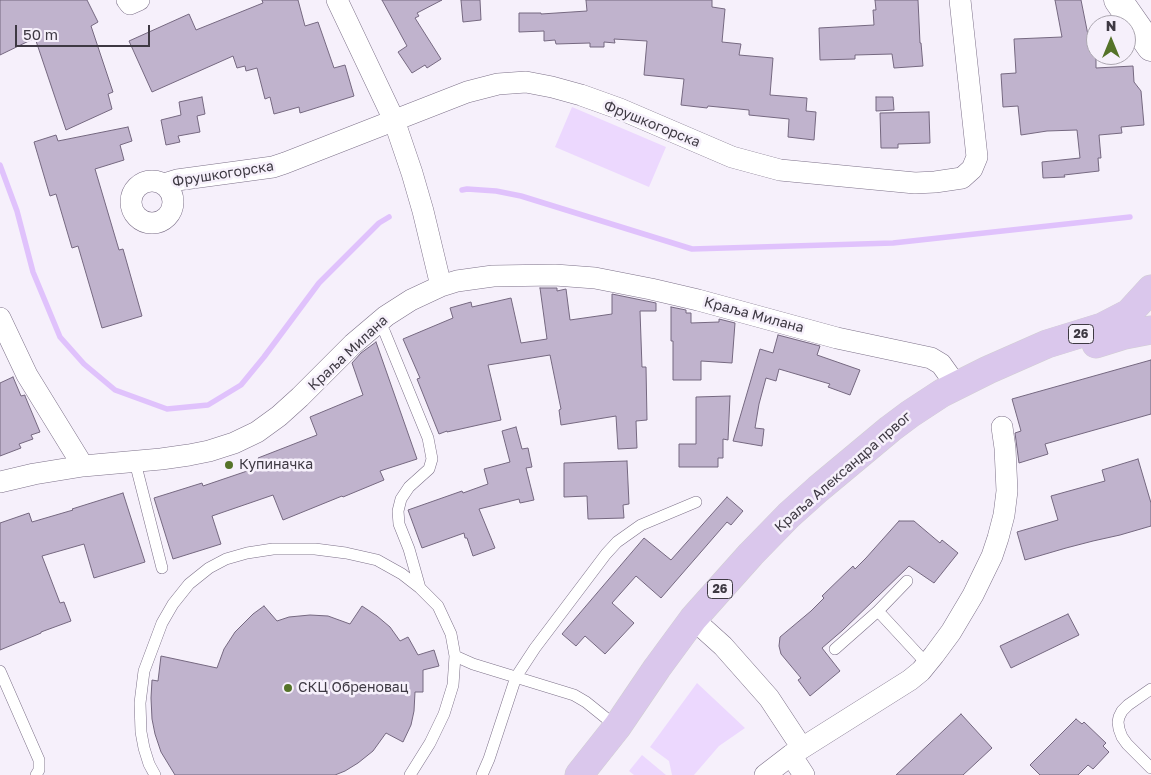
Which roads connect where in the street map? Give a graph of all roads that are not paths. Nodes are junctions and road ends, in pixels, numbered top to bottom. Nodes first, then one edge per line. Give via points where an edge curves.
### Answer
1 (127, 0) edge
2 (139, 0) edge
3 (337, 0) edge
4 (960, 0) edge
5 (1126, 3) edge
6 (1151, 47) edge
7 (394, 120) junction
8 (164, 184) dead end
9 (441, 286) junction
10 (1151, 289) edge
11 (0, 318) edge
12 (378, 322) junction
13 (1151, 330) edge
14 (1002, 364) junction
15 (956, 385) junction
16 (1002, 426) dead end
17 (135, 462) junction
18 (84, 466) junction
19 (0, 482) edge
20 (696, 502) dead end
21 (162, 568) dead end
22 (907, 581) dead end
23 (420, 588) junction
24 (878, 611) junction
25 (693, 619) junction
26 (836, 649) dead end
27 (455, 656) junction
28 (927, 664) junction
29 (0, 671) edge
30 (516, 676) junction
31 (1151, 689) edge
32 (617, 726) junction
33 (796, 752) junction
34 (1151, 768) edge
35 (36, 775) edge
36 (155, 775) edge
37 (410, 775) edge
38 (482, 775) edge
39 (579, 775) edge
40 (764, 775) edge
41 (804, 775) edge

1 - 2 street via 130,4
3 - 7 street
4 - 7 street, Фрушкогорска via 977,157 972,169 962,178 915,182 780,170 732,157 581,95 526,82 498,84 466,92
5 - 6 street
7 - 8 street, Фрушкогорска via 273,167
7 - 9 street via 423,211
9 - 12 street, Краља Милана via 411,300
9 - 15 street, Краља Милана via 493,276 555,275 652,289 837,338 931,358 941,364
10 - 14 main road, Краља Александра првог / 26 via 1129,313 1102,327 1047,344
11 - 18 street via 27,375
12 - 17 street, Краља Милана via 279,416 256,432 209,451
12 - 23 lane via 428,438 432,459 429,469 401,499 398,511 399,524
13 - 14 main road, Краља Александра првог / 26
14 - 15 main road, Краља Александра првог / 26
15 - 25 main road, Краља Александра првог / 26 via 910,414 818,489 751,554
16 - 28 street via 1007,491 998,538 973,595
17 - 18 street, Краља Милана
17 - 21 lane
18 - 19 street, Краља Милана
20 - 30 lane via 641,525 617,542
22 - 24 lane
23 - 27 lane via 438,606 451,634
23 - 36 lane via 377,560 315,549 247,553 209,568 189,584 173,604 162,623 144,672 141,732
24 - 26 lane
24 - 28 lane
25 - 32 main road, Краља Александра првог / 26
25 - 33 street via 769,698
27 - 30 lane
27 - 37 lane via 453,685 444,714
28 - 33 street via 901,687
29 - 35 lane via 39,760
30 - 32 lane via 574,695
30 - 38 lane
31 - 34 lane via 1122,711 1118,722 1127,744
32 - 39 main road, Краља Александра првог / 26
33 - 40 street
33 - 41 street

